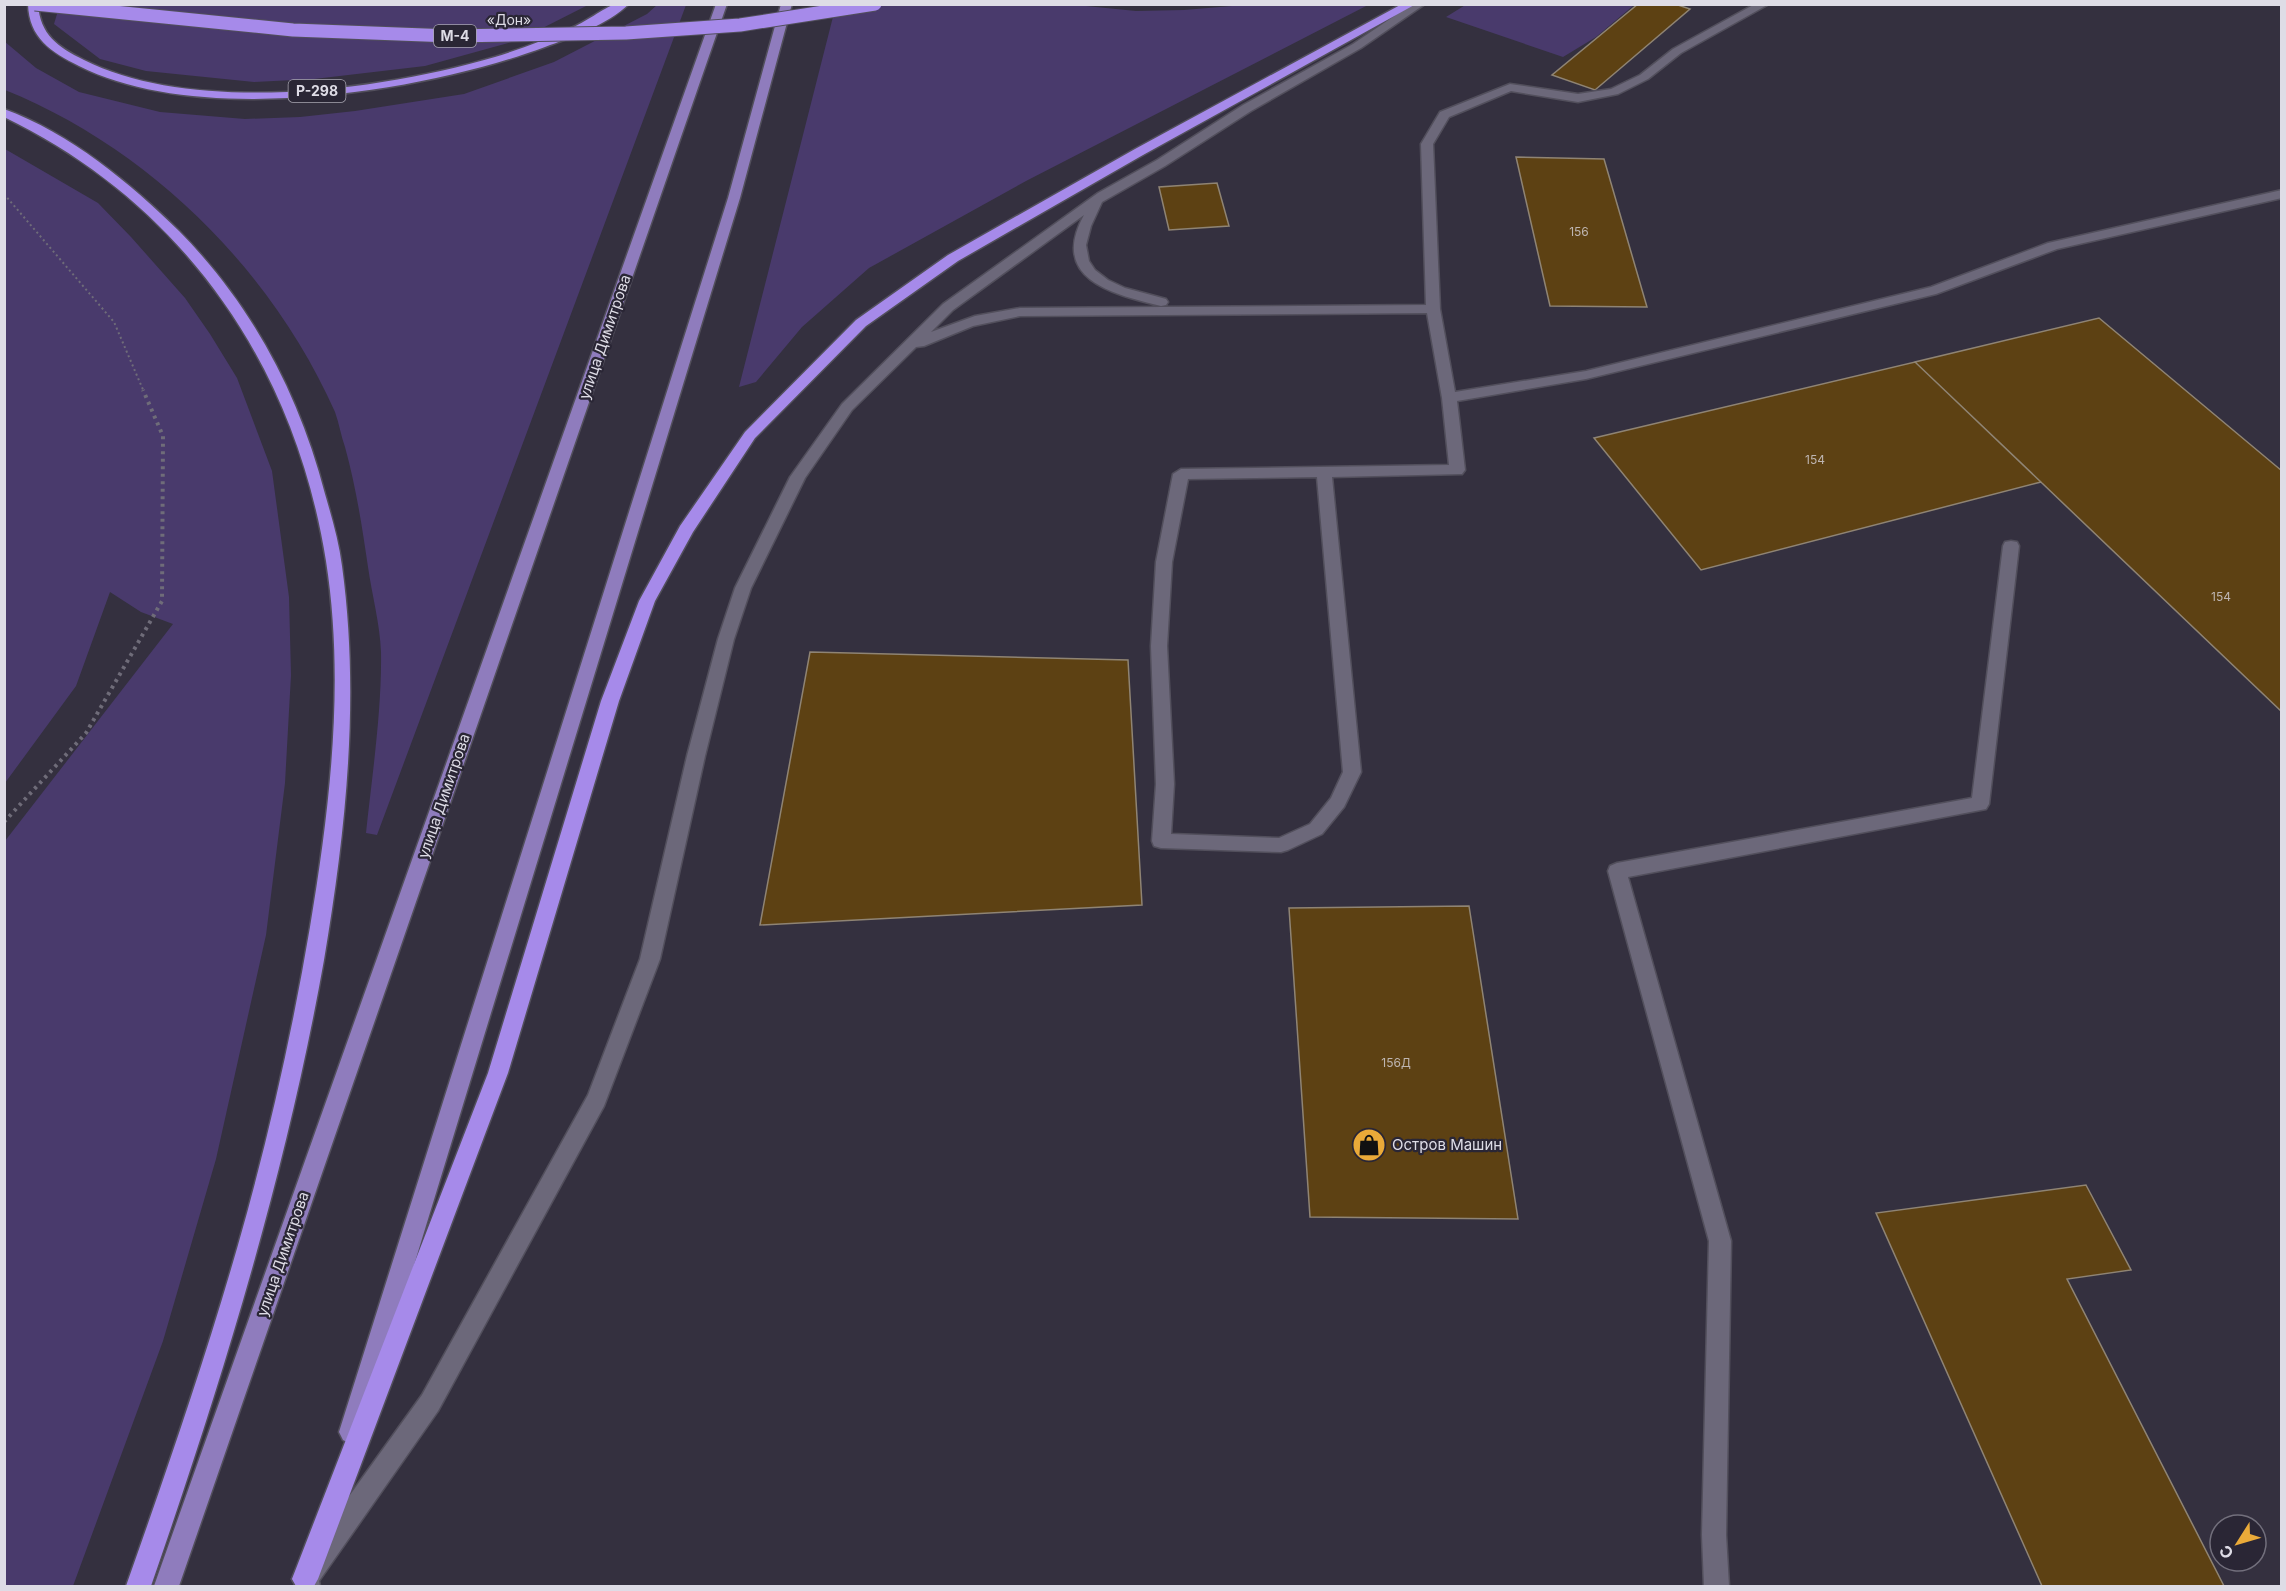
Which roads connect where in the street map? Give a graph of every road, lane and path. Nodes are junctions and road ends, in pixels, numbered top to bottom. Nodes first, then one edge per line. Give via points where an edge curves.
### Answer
1 (34, 4) edge
2 (624, 4) edge
3 (722, 4) edge
4 (787, 4) edge
5 (875, 4) edge
6 (1411, 4) edge
7 (1420, 4) edge
8 (1764, 4) edge
9 (4, 112) edge
10 (4, 194) edge
11 (2282, 194) edge
12 (1102, 196) junction
13 (1192, 309) junction
14 (1433, 309) junction
15 (904, 351) junction
16 (1449, 398) junction
17 (1324, 472) junction
18 (2011, 546) dead end
19 (4, 822) edge
20 (305, 1584) edge
21 (139, 1587) edge
22 (166, 1587) edge
23 (1716, 1587) edge

1 - 2 highway, Р-298 via 37,31 51,46 93,71 156,87 252,94 349,89 419,79 529,49
1 - 5 highway, «Дон» / М-4, bridge via 293,30 451,36 626,33 740,25
3 - 22 main road, улица Димитрова
4 - 20 main road via 734,198
6 - 20 highway via 953,258 861,323 750,435 686,530 647,601 610,701 498,1073
7 - 12 lane via 1357,46
8 - 14 lane via 1677,51 1644,77 1614,92 1578,98 1510,87 1444,115 1427,144
9 - 21 highway via 46,133 96,167 192,250 226,291 276,372 316,485 334,561 343,660 338,775 328,879 306,1008 276,1142 223,1335
10 - 19 path via 114,322 164,436 162,602 86,733
11 - 16 lane via 2053,246 1936,290 1586,375
12 - 13 lane via 1081,232 1080,257 1087,272 1133,296
12 - 15 lane via 948,307
13 - 14 lane
13 - 15 lane via 1047,311 981,317
14 - 16 lane
15 - 20 lane via 847,407 798,477 743,588 696,756 650,960 597,1099 430,1403
16 - 17 lane via 1457,470
17 - 17 lane via 1181,474 1164,562 1161,615 1165,784 1161,841 1281,845 1316,829 1338,802 1352,772
18 - 23 lane via 1980,804 1617,871 1720,1241

